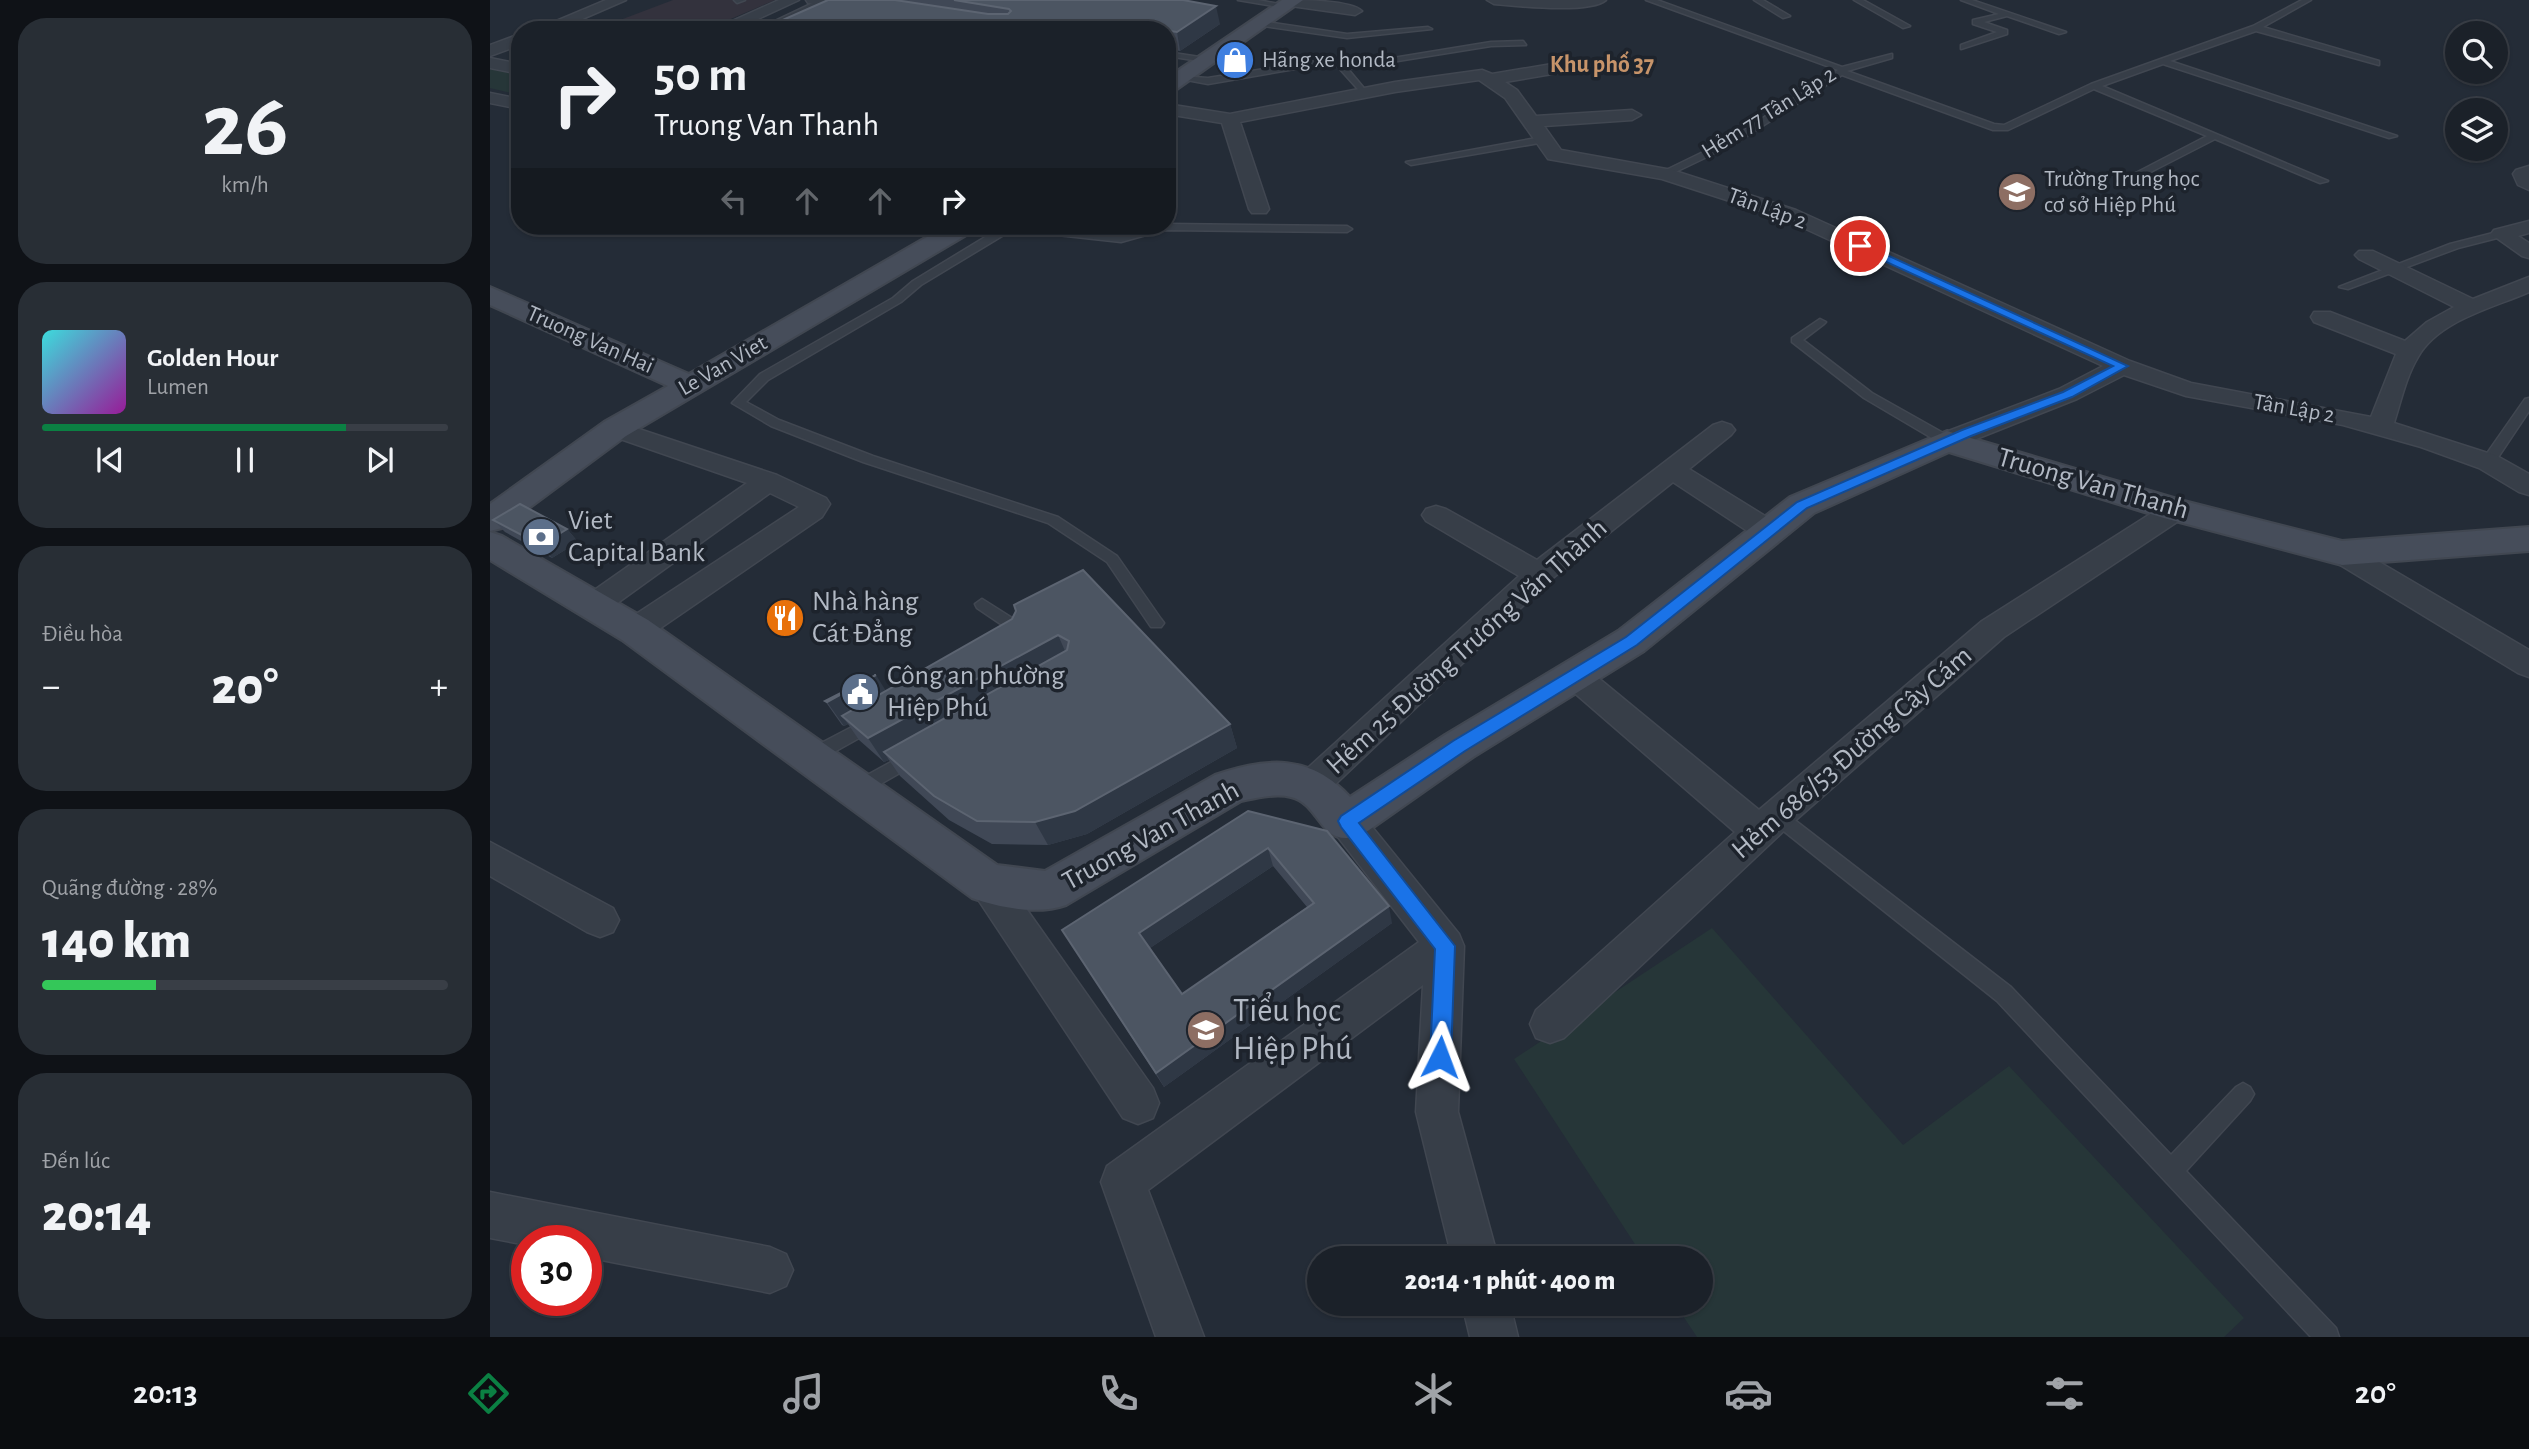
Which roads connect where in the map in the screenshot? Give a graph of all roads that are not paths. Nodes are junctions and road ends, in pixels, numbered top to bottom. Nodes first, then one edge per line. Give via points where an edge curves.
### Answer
1 (619, 0) edge
2 (792, 0) edge
3 (1242, 0) edge
4 (1494, 0) edge
5 (1599, 0) edge
6 (1650, 0) edge
7 (1758, 0) edge
8 (1858, 0) edge
9 (1965, 0) edge
10 (2306, 0) edge
11 (1540, 1) edge
12 (1290, 2) edge
13 (822, 5) edge
14 (1355, 11) dead end
15 (2007, 14) junction
16 (1786, 16) dead end
17 (566, 21) edge
18 (742, 21) edge
19 (782, 21) edge
20 (1260, 23) junction
21 (1906, 26) dead end
22 (2256, 28) junction
23 (1427, 29) dead end
24 (2062, 32) dead end
25 (511, 43) edge
26 (1523, 43) dead end
27 (1964, 47) dead end
28 (490, 51) edge
29 (1176, 55) edge
30 (1889, 56) dead end
31 (1206, 60) junction
32 (1321, 62) dead end
33 (2164, 62) junction
34 (490, 63) edge
35 (2376, 63) dead end
36 (1615, 65) dead end
37 (511, 67) edge
38 (1843, 70) junction
39 (1489, 80) junction
40 (1176, 81) edge
41 (1176, 83) edge
42 (2094, 86) junction
43 (1364, 93) junction
44 (490, 98) edge
45 (1596, 99) dead end
46 (511, 102) edge
47 (1176, 112) edge
48 (1632, 115) dead end
49 (1230, 119) junction
50 (1533, 125) junction
51 (2214, 136) junction
52 (2392, 136) dead end
53 (1410, 162) dead end
54 (2529, 173) edge
55 (1665, 174) junction
56 (2133, 178) dead end
57 (2323, 181) dead end
58 (2529, 184) edge
59 (1259, 209) dead end
60 (1176, 227) edge
61 (2529, 227) edge
62 (1347, 229) dead end
63 (2501, 234) junction
64 (948, 235) edge
65 (992, 235) edge
66 (1086, 235) edge
67 (1135, 235) edge
68 (2529, 252) edge
69 (2367, 255) dead end
70 (2398, 268) junction
71 (2529, 284) edge
72 (2344, 287) dead end
73 (490, 295) edge
74 (2472, 307) junction
75 (2322, 317) dead end
76 (1820, 322) dead end
77 (2409, 351) junction
78 (2122, 366) junction
79 (690, 384) junction
80 (2529, 402) edge
81 (2380, 427) junction
82 (615, 429) junction
83 (1722, 430) dead end
84 (1947, 441) junction
85 (2488, 462) junction
86 (1672, 470) junction
87 (545, 478) junction
88 (768, 481) junction
89 (490, 482) edge
90 (2529, 486) edge
91 (2176, 510) junction
92 (1436, 515) dead end
93 (490, 520) edge
94 (1768, 531) junction
95 (2529, 539) edge
96 (490, 544) edge
97 (2342, 552) junction
98 (1539, 574) junction
99 (982, 604) dead end
100 (594, 605) junction
101 (1156, 623) dead end
102 (635, 630) junction
103 (1005, 646) edge
104 (2529, 665) edge
105 (1574, 675) junction
106 (881, 717) edge
107 (928, 748) edge
108 (812, 756) junction
109 (1311, 786) junction
110 (857, 789) junction
111 (1347, 821) junction
112 (1769, 824) junction
113 (492, 859) edge
114 (988, 884) junction
115 (600, 920) dead end
116 (1445, 946) junction
117 (1550, 1024) dead end
118 (2243, 1094) dead end
119 (1138, 1103) dead end
120 (2171, 1171) junction
121 (490, 1215) edge
122 (1472, 1246) edge
123 (769, 1270) dead end
124 (1489, 1316) edge
125 (1180, 1337) edge
126 (1494, 1337) edge
127 (2327, 1337) edge

1 - 17 street
2 - 18 street
3 - 12 lane
4 - 11 street
5 - 11 street
6 - 38 lane, Hẻm 77 Tân Lập 2
7 - 16 lane
8 - 21 lane
9 - 15 lane
10 - 22 lane
12 - 14 street
12 - 20 street
13 - 13 lane via 841,7
13 - 19 lane
15 - 24 lane
15 - 27 lane via 1976,22 2004,32
20 - 23 lane via 1347,36
20 - 31 street
22 - 33 lane
22 - 35 lane
25 - 28 street
26 - 43 lane via 1342,68
29 - 31 lane
30 - 38 lane
31 - 40 street
32 - 41 lane
33 - 42 lane
33 - 52 lane
34 - 37 street
36 - 39 street via 1564,67
38 - 42 lane via 1998,128
38 - 55 lane, Hẻm 77 Tân Lập 2 via 1733,141
39 - 43 street via 1482,75
39 - 50 street, Tân Lập 2 via 1511,94
42 - 51 lane
43 - 49 street
44 - 46 street
45 - 50 street
47 - 49 street
48 - 50 street
49 - 59 street
50 - 53 lane
50 - 55 street, Tân Lập 2 via 1555,155
51 - 56 lane
51 - 57 lane
54 - 58 street via 2524,174
55 - 78 street, Tân Lập 2 via 1789,214
60 - 62 lane
61 - 63 street
63 - 68 street
63 - 70 lane
64 - 79 street, Le Van Viet
65 - 101 lane via 897,300 764,377 738,403 775,423 868,459 1053,520 1112,559
66 - 67 lane via 1121,239
69 - 70 street
70 - 72 lane
70 - 74 street
71 - 74 street
73 - 79 street, Truong Van Hai
74 - 77 street via 2431,331
75 - 77 street
76 - 84 lane via 1796,340 1813,356
77 - 81 street
78 - 81 street, Tân Lập 2 via 2186,389
78 - 84 street via 2068,394
79 - 82 street, Le Van Viet
80 - 85 lane
81 - 85 street, Tân Lập 2
82 - 87 street, Le Van Viet
82 - 88 street
83 - 86 street, Hẻm 25 Đường Trương Văn Thành
84 - 91 street, Truong Van Thanh
84 - 94 street via 1802,505
85 - 90 street, Tân Lập 2
86 - 94 street
86 - 98 street, Hẻm 25 Đường Trương Văn Thành
87 - 89 street
87 - 93 street, Le Van Viet
88 - 100 street
88 - 102 street via 816,508
91 - 97 street, Truong Van Thanh
91 - 112 street, Hẻm 686/53 Đường Cây Cám via 1993,629
92 - 98 street
94 - 105 street via 1631,641
95 - 97 street, Truong Van Thanh
96 - 100 street, Truong Van Thanh
97 - 104 street
98 - 109 street, Hẻm 25 Đường Trương Văn Thành
99 - 103 lane via 1015,628 1017,637
100 - 102 street, Truong Van Thanh
102 - 108 street, Truong Van Thanh
105 - 111 street
105 - 112 street
106 - 108 lane
107 - 110 lane
108 - 110 street, Truong Van Thanh
109 - 111 street
109 - 114 street, Truong Van Thanh via 1262,779 1230,787 1127,860 1050,891
110 - 114 street, Truong Van Thanh
111 - 116 street
112 - 117 street, Hẻm 686/53 Đường Cây Cám
112 - 120 lane via 2004,994
113 - 115 street
114 - 119 street
116 - 122 street via 1437,1112
116 - 125 street via 1123,1182
118 - 120 lane
120 - 127 lane
121 - 123 street
124 - 126 street

